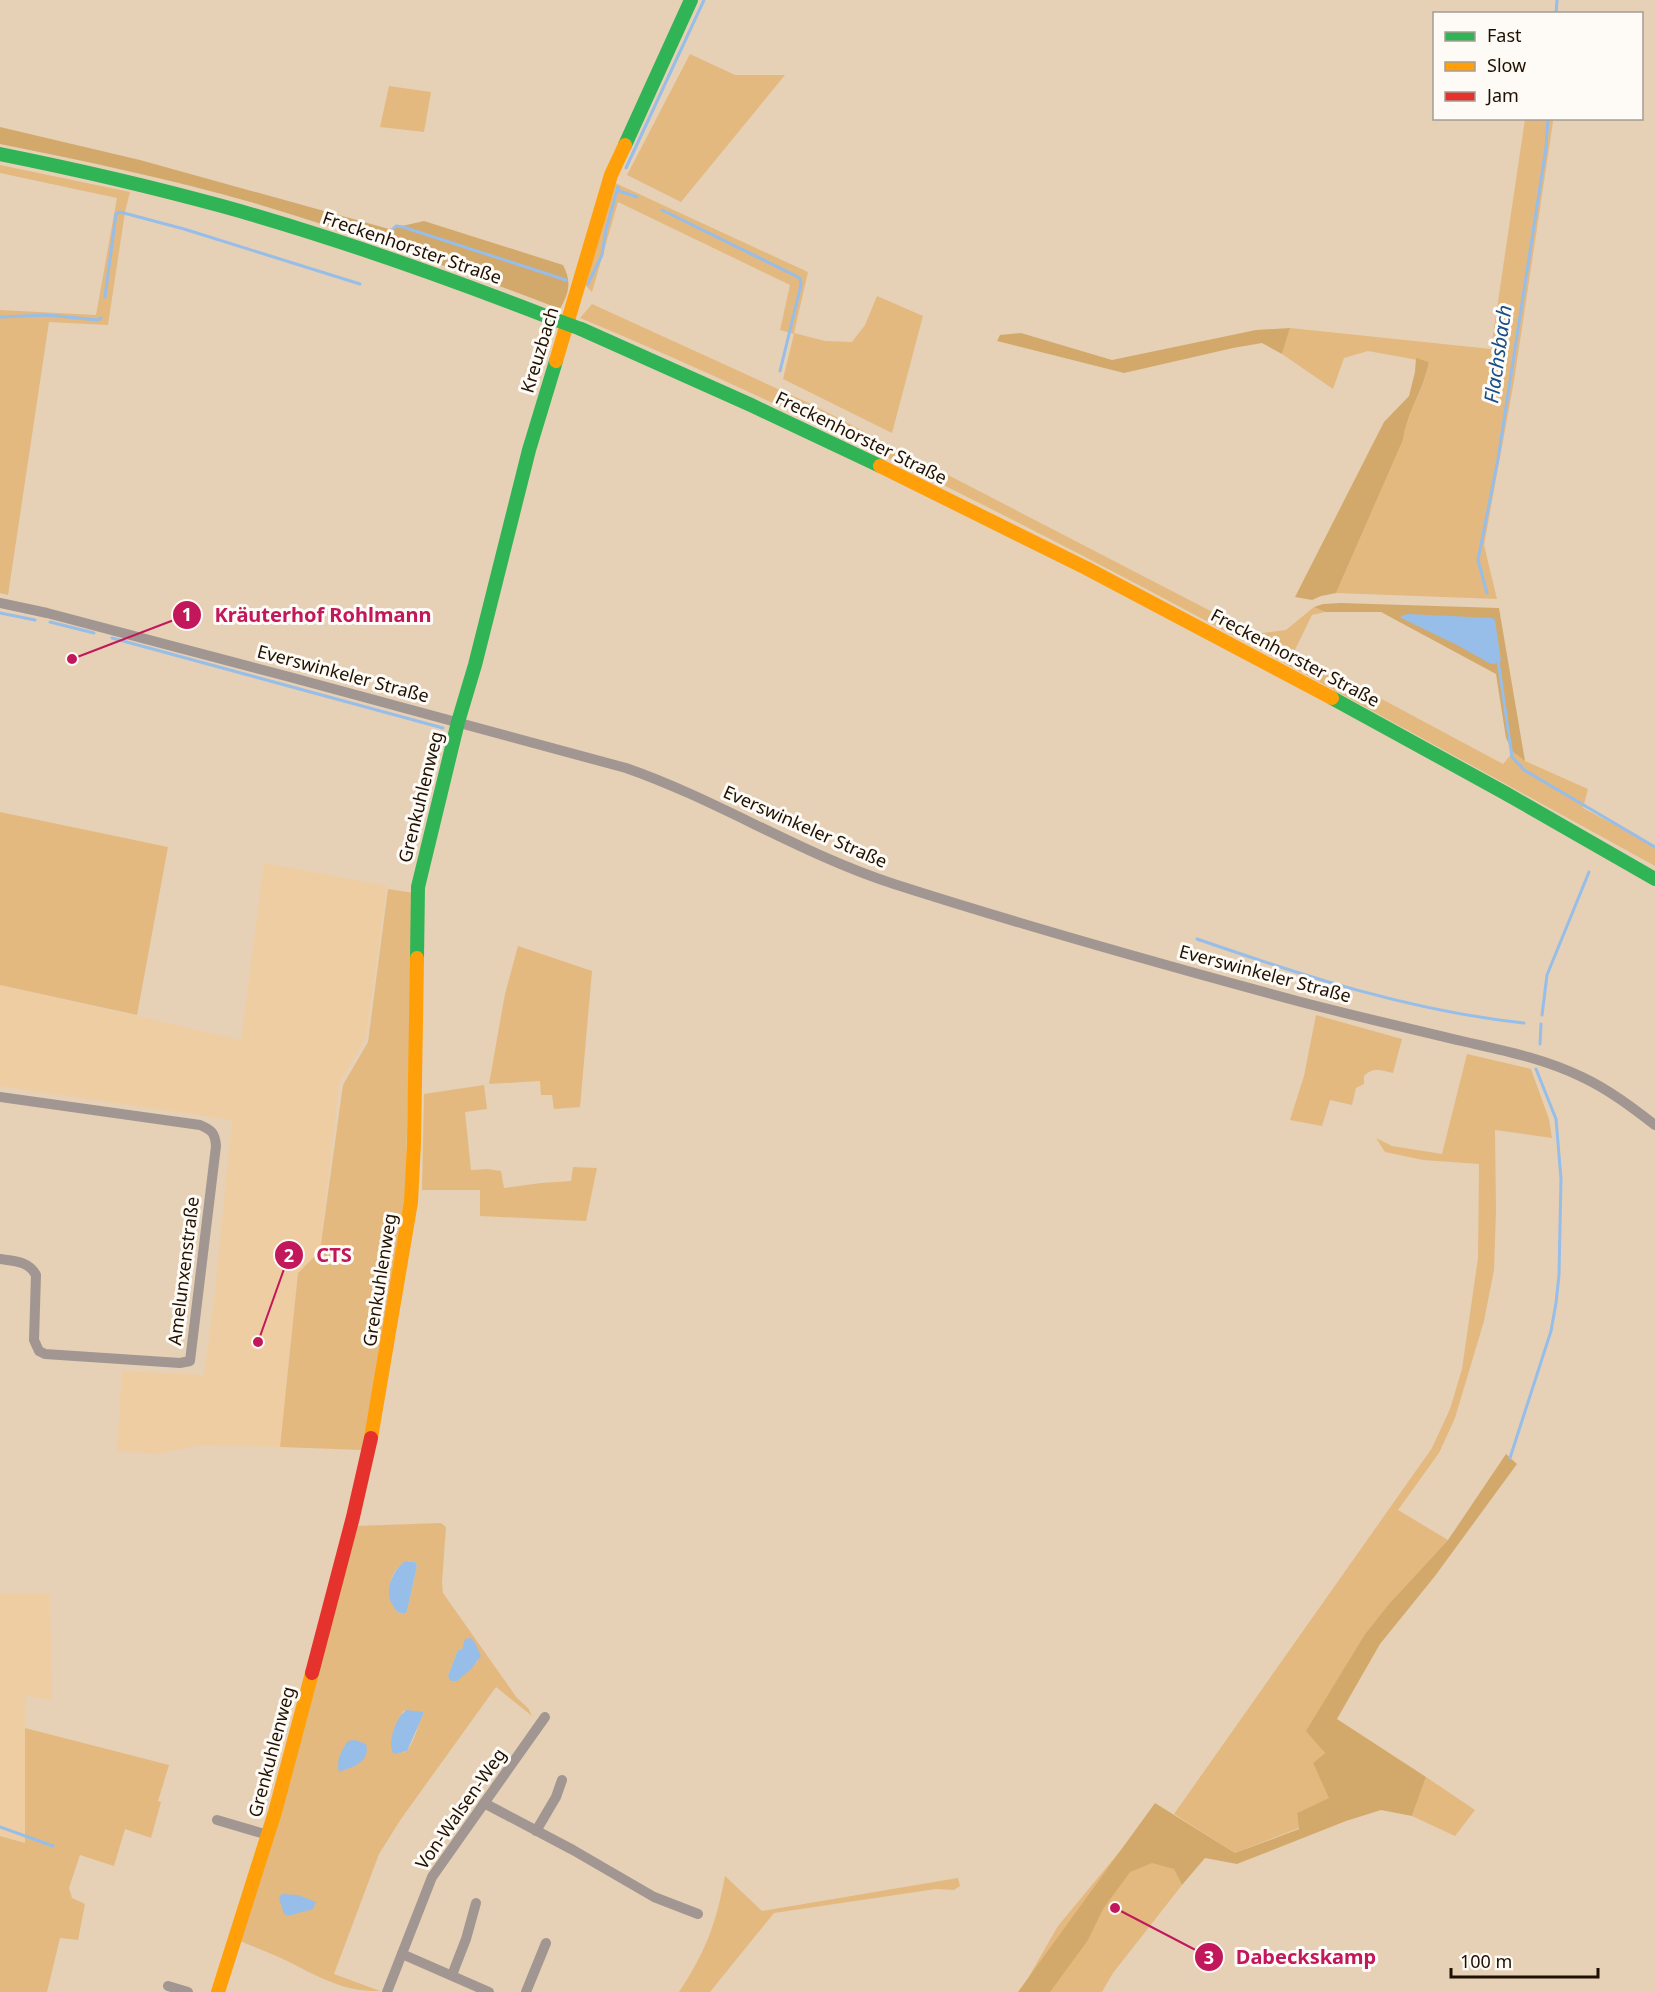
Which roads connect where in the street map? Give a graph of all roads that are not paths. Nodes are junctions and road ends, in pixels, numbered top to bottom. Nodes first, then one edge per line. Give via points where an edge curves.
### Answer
1 (691, 0) edge
2 (0, 154) edge
3 (0, 603) edge
4 (458, 722) junction
5 (1655, 879) edge
6 (0, 1097) edge
7 (1655, 1125) edge
8 (0, 1259) edge
9 (545, 1717) dead end
10 (562, 1780) dead end
11 (484, 1803) junction
12 (217, 1820) dead end
13 (536, 1831) junction
14 (268, 1835) junction
15 (476, 1903) dead end
16 (698, 1914) dead end
17 (546, 1943) dead end
18 (402, 1954) junction
19 (452, 1975) junction
20 (168, 1985) edge
21 (188, 1992) edge
22 (218, 1992) edge
23 (387, 1992) edge
24 (489, 1992) edge
25 (526, 1992) edge

1 - 4 street, Kreuzbach via 610,175 529,450
2 - 5 street, Freckenhorster Straße, bridge via 275,221 419,268 686,375 1145,598 1494,786
3 - 4 street, Everswinkeler Straße
4 - 7 street, Everswinkeler Straße via 646,774 819,856 894,884 1302,1002 1531,1058 1585,1078
4 - 14 street, Grenkuhlenweg via 418,887 411,1202 391,1327 353,1518
6 - 8 street, Amelunxenstraße via 200,1125 212,1130 216,1146 190,1361 39,1351 34,1340 36,1275 24,1263
9 - 11 street, Von-Walsen-Weg
10 - 13 street
11 - 13 street
11 - 18 street, Von-Walsen-Weg via 432,1877
12 - 14 street, Grenkuhlenweg
13 - 16 street via 641,1890
14 - 22 street, Grenkuhlenweg
15 - 19 street
17 - 25 street
18 - 19 street
18 - 23 street, Von-Walsen-Weg
19 - 24 street
20 - 21 street

